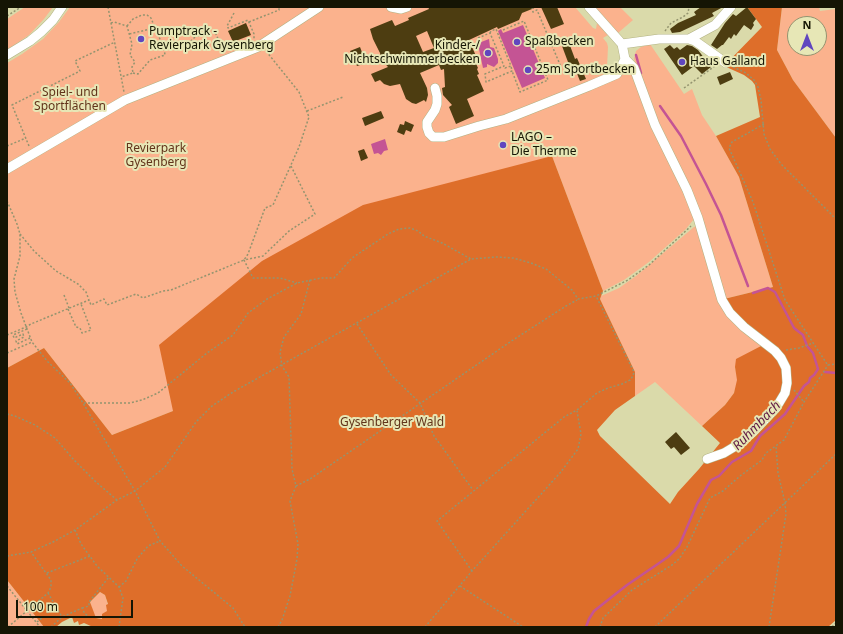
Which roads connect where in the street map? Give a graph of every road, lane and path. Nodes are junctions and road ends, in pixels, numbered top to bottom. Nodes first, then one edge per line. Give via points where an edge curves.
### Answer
1 (21, 7) edge
2 (62, 7) edge
3 (108, 7) edge
4 (279, 7) edge
5 (319, 7) edge
6 (391, 7) edge
7 (407, 7) edge
8 (532, 7) edge
9 (590, 7) edge
10 (689, 7) edge
11 (731, 7) edge
12 (234, 13) dead end
13 (7, 16) edge
14 (249, 22) junction
15 (111, 23) junction
16 (127, 26) junction
17 (155, 28) junction
18 (503, 30) dead end
19 (665, 31) joint
20 (490, 33) junction
21 (129, 34) junction
22 (478, 38) dead end
23 (659, 39) junction
24 (689, 39) junction
25 (115, 42) junction
26 (622, 44) junction
27 (260, 46) junction
28 (189, 48) dead end
29 (222, 51) dead end
30 (7, 55) edge
31 (625, 59) junction
32 (727, 64) junction
33 (504, 66) junction
34 (511, 66) junction
35 (561, 68) dead end
36 (512, 71) junction
37 (133, 73) junction
38 (121, 77) junction
39 (435, 88) dead end
40 (684, 88) dead end
41 (343, 97) dead end
42 (125, 100) junction
43 (307, 111) junction
44 (764, 124) junction
45 (26, 138) junction
46 (7, 146) edge
47 (32, 154) junction
48 (291, 166) junction
49 (7, 169) edge
50 (7, 201) edge
51 (698, 218) junction
52 (836, 219) edge
53 (20, 234) junction
54 (244, 260) junction
55 (471, 260) junction
56 (310, 280) junction
57 (297, 283) junction
58 (64, 295) dead end
59 (596, 296) junction
60 (578, 299) junction
61 (89, 300) junction
62 (81, 304) junction
63 (69, 308) junction
64 (357, 324) junction
65 (26, 328) junction
66 (7, 335) edge
67 (30, 338) junction
68 (32, 342) junction
69 (812, 343) junction
70 (775, 351) junction
71 (7, 354) edge
72 (836, 364) edge
73 (828, 365) junction
74 (282, 366) junction
75 (793, 390) dead end
76 (804, 402) junction
77 (83, 403) junction
78 (420, 403) junction
79 (577, 410) junction
80 (7, 414) edge
81 (776, 446) junction
82 (836, 454) edge
83 (707, 459) dead end
84 (296, 486) junction
85 (473, 490) junction
86 (135, 491) junction
87 (117, 500) junction
88 (785, 503) junction
89 (75, 530) junction
90 (160, 541) junction
91 (32, 552) junction
92 (7, 556) edge
93 (90, 556) junction
94 (472, 571) junction
95 (47, 573) junction
96 (109, 577) junction
97 (7, 586) edge
98 (460, 586) junction
99 (119, 587) junction
100 (48, 593) junction
101 (56, 606) junction
102 (82, 608) junction
103 (28, 611) junction
104 (47, 613) dead end
105 (89, 616) dead end
106 (42, 617) dead end
107 (62, 617) junction
108 (36, 622) junction
109 (836, 623) edge
110 (8, 627) edge
111 (40, 627) edge
112 (52, 627) edge
113 (119, 627) edge
114 (245, 627) edge
115 (278, 627) edge
116 (425, 627) edge
117 (523, 627) edge
118 (600, 627) edge
119 (655, 627) edge
120 (769, 627) edge
121 (832, 627) edge

1 - 13 path
2 - 30 street via 30,41
3 - 15 path
4 - 14 path via 279,10
5 - 27 street
6 - 7 street
8 - 35 path via 533,12 537,10
9 - 26 street
10 - 19 path via 688,13 671,23
11 - 24 street via 715,24
12 - 14 path via 228,28 248,20
14 - 27 path via 253,37
15 - 16 path
15 - 25 path
16 - 17 path via 133,19 147,15
16 - 21 path
17 - 21 path
17 - 37 path via 165,55 148,61 138,74
18 - 36 path via 524,21 548,80 520,92
19 - 23 street
20 - 22 path
20 - 33 path
20 - 34 path via 496,29
21 - 37 path via 132,44 130,55 134,62
23 - 24 street
23 - 26 street
24 - 32 street
25 - 38 path
25 - 45 path via 75,61 80,71 12,105
26 - 31 street
27 - 42 street
27 - 43 path via 300,92
28 - 29 path via 188,44 195,37 212,31 216,34
31 - 39 street via 617,74 506,119 444,137 433,137 427,127 437,104
31 - 51 street via 634,68 655,125
32 - 40 path via 711,70
32 - 44 path via 754,80 758,87
33 - 34 path
33 - 36 path via 485,74 486,82
34 - 36 path
37 - 38 path
38 - 42 path
41 - 43 path
42 - 47 street
43 - 48 path via 309,117
44 - 52 path via 764,134 770,149 781,164
44 - 69 path via 732,142 729,148 753,202 784,300
45 - 46 path
45 - 47 path
47 - 49 street
48 - 54 path via 273,205 265,208
48 - 54 path via 315,214 289,231 263,256
50 - 53 path
51 - 59 path via 649,265 628,280
51 - 70 street via 722,300 730,313 744,327
53 - 61 path via 56,271 78,284 86,292
53 - 65 path via 20,256 14,285
54 - 57 path via 253,278 280,278
54 - 61 path via 171,290 143,298 136,294 107,305 104,299 91,305
55 - 56 path via 418,231 410,228 399,229 352,258 334,278
55 - 60 path via 496,257 531,263 546,269 572,290
55 - 64 path
56 - 57 path
56 - 74 path via 301,314 284,337 280,352
57 - 77 path via 267,299 248,313 234,335 207,353 158,393 130,403
58 - 63 path
59 - 60 path
59 - 79 path via 634,372 630,380 597,393
60 - 78 path
61 - 62 path
62 - 63 path
62 - 63 path via 91,330 82,333 80,328 76,327
63 - 65 path
64 - 74 path
64 - 78 path via 391,375
65 - 66 path
65 - 67 path
65 - 67 path via 13,335 14,338 23,334 24,337 16,341 17,344
67 - 68 path
68 - 71 path
68 - 77 path via 70,383
69 - 70 path via 799,348
69 - 73 path
70 - 83 street via 786,368 787,383 785,393 776,408 739,444
72 - 73 path
73 - 76 path
74 - 84 path via 289,377 292,469
74 - 86 path via 212,406 196,422 166,468
75 - 76 path
76 - 81 path via 784,440
77 - 86 path
78 - 84 path
78 - 85 path via 434,436
79 - 85 path via 564,417
79 - 94 path via 582,434 578,449 560,473
80 - 87 path via 35,424 55,438 74,460
81 - 88 path via 778,473
81 - 118 path via 724,491 710,498 679,559 632,590 603,618
82 - 88 path
84 - 115 path via 290,501 298,544 297,559 290,596
85 - 94 path via 437,521
86 - 87 path
86 - 90 path
87 - 89 path
88 - 119 path
88 - 120 path via 786,514
89 - 91 path
89 - 93 path
90 - 99 path via 148,546 140,554 126,581
90 - 114 path via 182,566 233,608
91 - 92 path
91 - 95 path
93 - 95 path
93 - 96 path
94 - 98 path
95 - 100 path via 52,580
96 - 99 path
96 - 102 path via 89,602 89,606
97 - 103 path
98 - 116 path
98 - 117 path
99 - 113 path via 123,598
100 - 101 path
100 - 103 path
101 - 104 path
101 - 107 path
102 - 105 path
102 - 107 path
103 - 108 path
103 - 110 path
106 - 108 path
107 - 112 path
108 - 111 path
109 - 121 path

